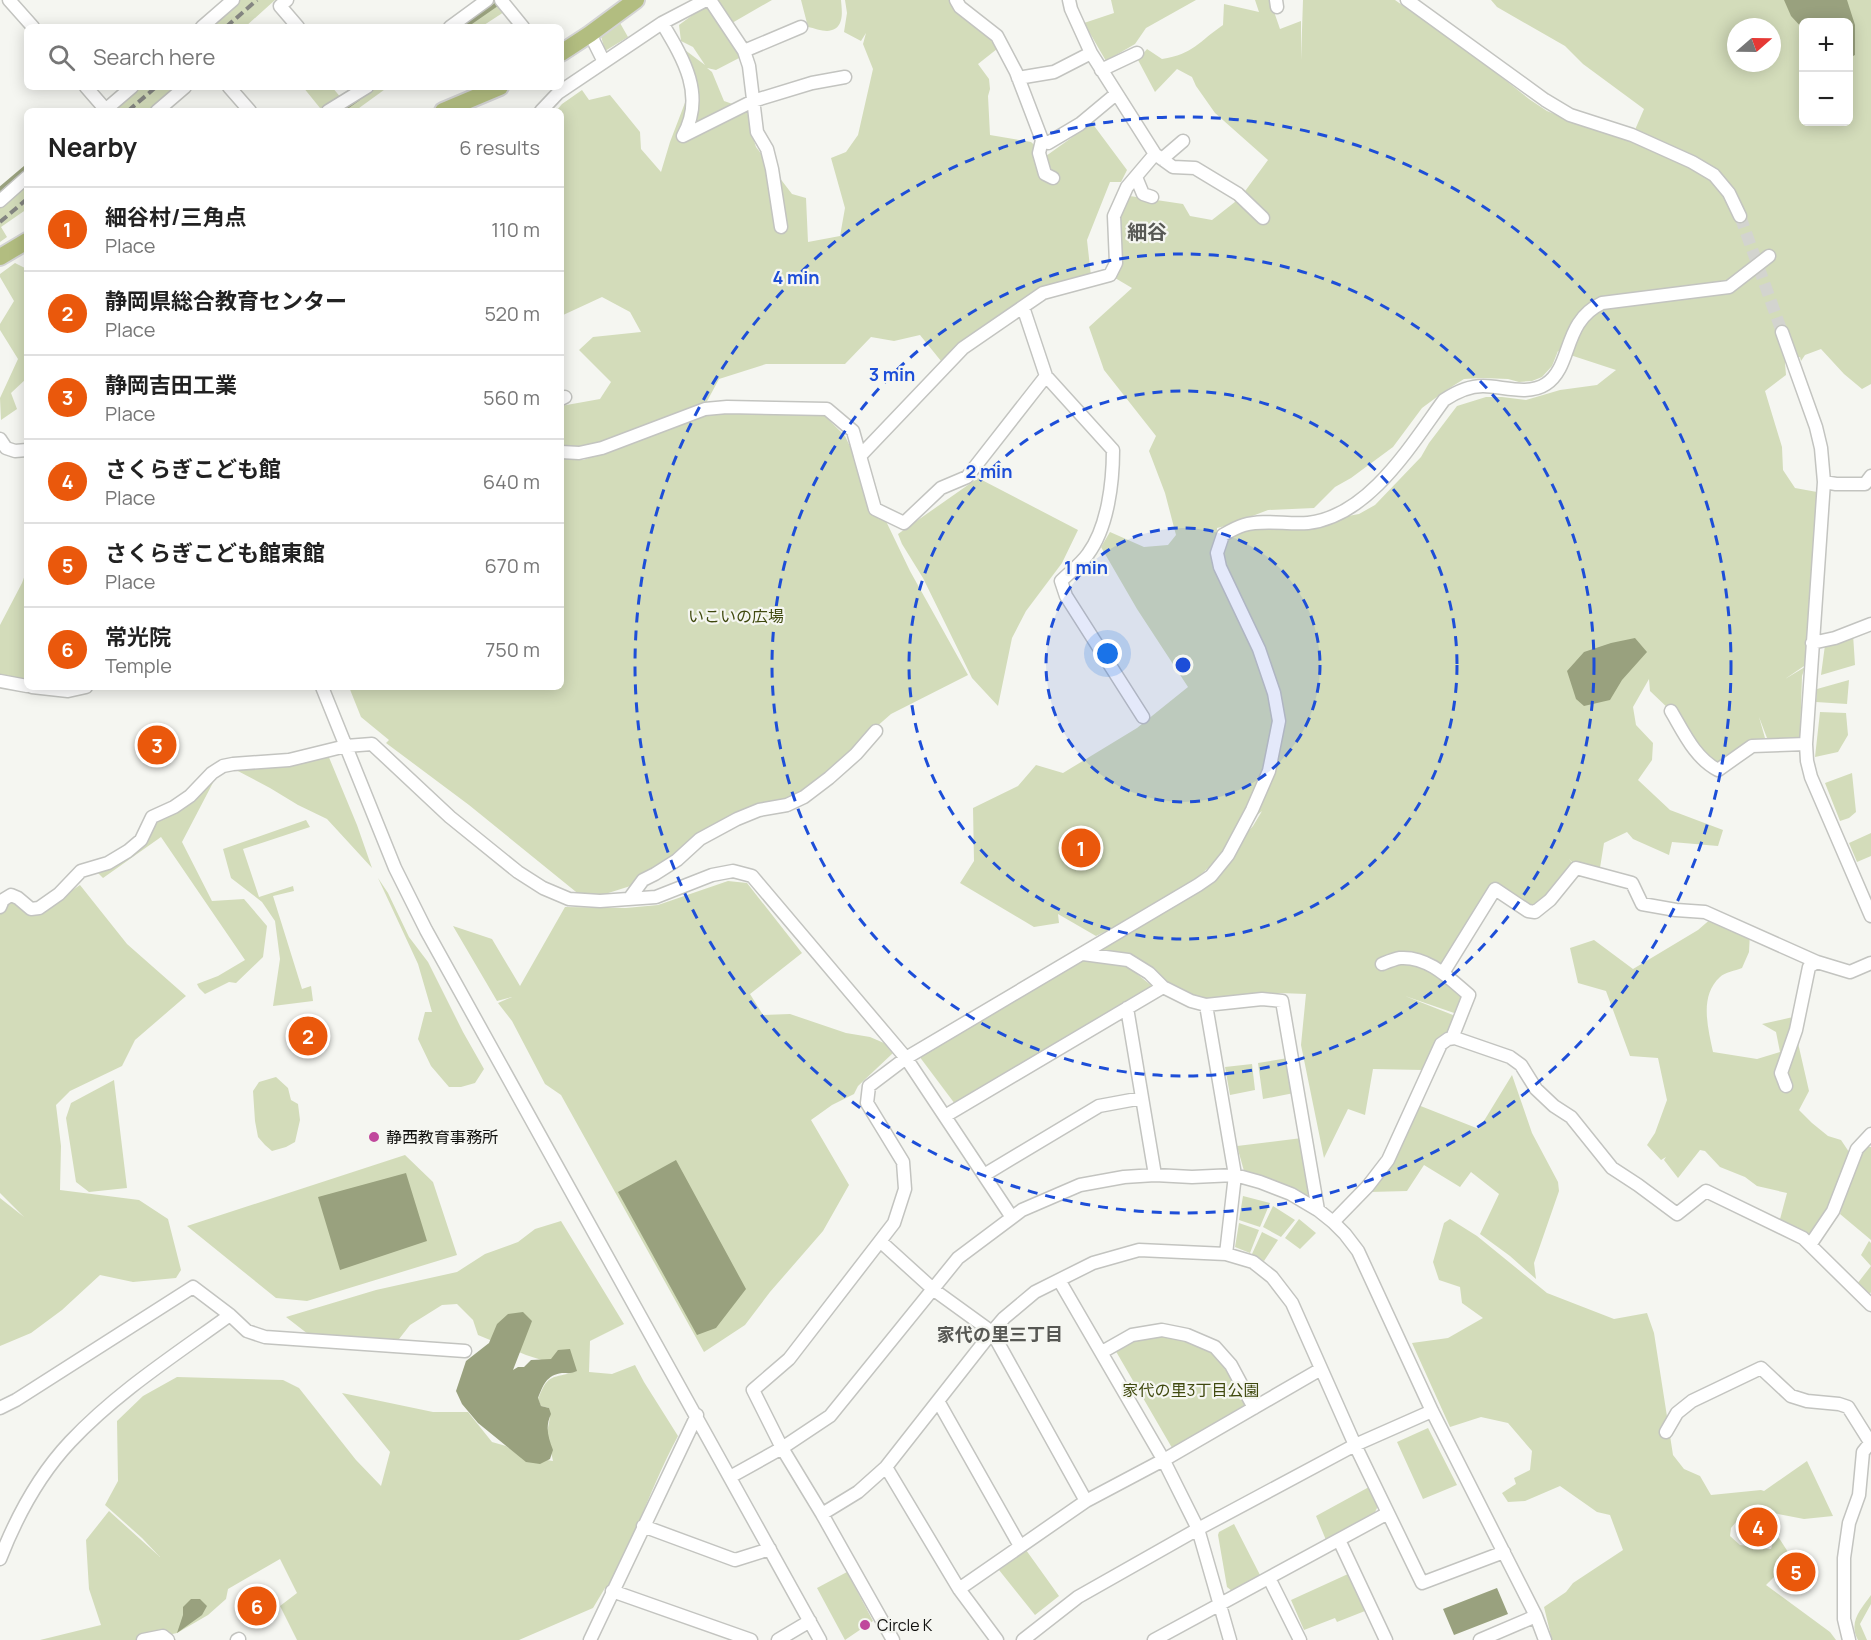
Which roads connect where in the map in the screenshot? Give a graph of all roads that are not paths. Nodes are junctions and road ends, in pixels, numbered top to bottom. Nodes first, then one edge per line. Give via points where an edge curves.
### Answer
1 (9, 0) edge
2 (234, 0) edge
3 (287, 0) edge
4 (487, 0) edge
5 (636, 0) edge
6 (708, 0) edge
7 (956, 0) edge
8 (1069, 0) edge
9 (1407, 0) edge
10 (504, 4) edge
11 (662, 22) junction
12 (30, 24) edge
13 (206, 24) edge
14 (295, 24) edge
15 (454, 24) edge
16 (521, 24) edge
17 (801, 27) dead end
18 (590, 34) junction
19 (564, 51) edge
20 (744, 51) junction
21 (1091, 53) junction
22 (1137, 53) dead end
23 (604, 62) junction
24 (1101, 70) junction
25 (845, 77) dead end
26 (1018, 78) junction
27 (564, 89) edge
28 (88, 90) edge
29 (128, 90) edge
30 (182, 90) edge
31 (232, 90) edge
32 (493, 90) edge
33 (562, 90) edge
34 (351, 91) edge
35 (1116, 94) junction
36 (753, 101) junction
37 (103, 108) edge
38 (107, 108) edge
39 (160, 108) edge
40 (247, 108) edge
41 (331, 108) edge
42 (450, 108) edge
43 (545, 108) edge
44 (1042, 140) junction
45 (1183, 141) dead end
46 (1159, 157) junction
47 (1136, 177) junction
48 (1053, 178) dead end
49 (24, 180) edge
50 (1152, 197) dead end
51 (0, 201) edge
52 (1740, 216) tunnel mouth
53 (1263, 218) dead end
54 (781, 227) dead end
55 (24, 243) edge
56 (1768, 256) dead end
57 (0, 257) edge
58 (1023, 307) junction
59 (1782, 332) tunnel mouth
60 (1046, 376) junction
61 (0, 440) edge
62 (24, 450) edge
63 (564, 452) edge
64 (860, 456) junction
65 (1871, 476) edge
66 (1824, 482) junction
67 (1871, 624) edge
68 (1812, 644) junction
69 (0, 681) edge
70 (24, 685) edge
71 (323, 690) edge
72 (1671, 711) dead end
73 (1143, 717) dead end
74 (876, 730) dead end
75 (1806, 744) junction
76 (346, 746) junction
77 (628, 899) junction
78 (0, 907) edge
79 (1871, 916) edge
80 (1083, 954) junction
81 (1817, 962) junction
82 (1871, 963) edge
83 (1382, 964) dead end
84 (1443, 973) junction
85 (1163, 987) junction
86 (1206, 1005) junction
87 (1127, 1008) junction
88 (1452, 1038) junction
89 (906, 1058) junction
90 (1786, 1086) dead end
91 (1142, 1098) junction
92 (945, 1116) junction
93 (1871, 1134) edge
94 (984, 1175) junction
95 (1155, 1175) junction
96 (1235, 1175) junction
97 (1318, 1210) junction
98 (1011, 1216) junction
99 (1333, 1222) junction
100 (880, 1241) junction
101 (1810, 1245) junction
102 (1227, 1254) junction
103 (1059, 1280) junction
104 (934, 1290) junction
105 (1871, 1305) edge
106 (230, 1315) junction
107 (992, 1332) junction
108 (465, 1351) dead end
109 (1102, 1352) junction
110 (1321, 1369) junction
111 (938, 1401) junction
112 (0, 1408) edge
113 (1254, 1408) junction
114 (1432, 1411) junction
115 (697, 1415) junction
116 (1666, 1432) dead end
117 (1870, 1442) edge
118 (1355, 1445) junction
119 (782, 1449) junction
120 (1163, 1460) junction
121 (886, 1467) junction
122 (730, 1477) junction
123 (1086, 1501) junction
124 (822, 1514) junction
125 (1388, 1514) junction
126 (643, 1526) junction
127 (1198, 1529) junction
128 (1339, 1540) junction
129 (1020, 1546) junction
130 (770, 1549) junction
131 (1504, 1552) junction
132 (0, 1559) edge
133 (1269, 1578) junction
134 (958, 1589) junction
135 (612, 1591) junction
136 (1220, 1603) junction
137 (1536, 1616) junction
138 (810, 1621) junction
139 (143, 1640) edge
140 (168, 1640) edge
141 (590, 1640) edge
142 (751, 1640) edge
143 (778, 1640) edge
144 (820, 1640) edge
145 (893, 1640) edge
146 (997, 1640) edge
147 (1023, 1640) edge
148 (1154, 1640) edge
149 (1230, 1640) edge
150 (1300, 1640) edge
151 (1386, 1640) edge
152 (1480, 1640) edge
153 (1545, 1640) edge
154 (1849, 1640) edge

1 - 12 street
2 - 13 street
3 - 14 street via 280,6
4 - 15 street
5 - 18 main road
6 - 11 street
6 - 20 street
7 - 26 street via 997,36
8 - 21 street
9 - 52 street via 1570,115 1632,135 1714,175 1729,193
10 - 16 street
11 - 23 street
11 - 36 street via 685,61 693,97 691,122 683,136
17 - 20 street
18 - 19 main road
18 - 23 street
20 - 36 street
21 - 24 street
21 - 26 street via 1054,72
22 - 24 street
23 - 27 street
24 - 35 street
25 - 36 street
26 - 44 street
28 - 37 street
29 - 38 street
30 - 39 street
31 - 40 street
32 - 42 main road
33 - 43 street
34 - 41 street
35 - 44 street via 1080,124 1048,143
35 - 46 street
36 - 54 street via 757,132 772,169
44 - 48 street via 1039,153 1045,174
45 - 46 street
46 - 47 street
46 - 53 street via 1173,167 1195,168 1238,194
47 - 50 street via 1143,195
47 - 58 street via 1114,216 1116,263 1110,275 1043,293
49 - 51 street
55 - 57 main road
56 - 80 street via 1729,287 1594,307 1575,328 1557,372 1546,384 1532,390 1481,386 1456,392 1444,400 1388,476 1361,500 1310,523 1245,524 1223,535 1217,553 1220,567 1259,649 1276,702 1279,721 1269,771 1228,855 1211,876
58 - 60 street
58 - 64 street via 963,348
59 - 66 street via 1821,448
60 - 64 street via 967,477 941,488 904,523 875,509
60 - 73 street via 1113,450 1112,483 1100,535 1088,555 1061,580 1066,596
61 - 62 street via 6,448
63 - 64 street via 602,448 705,409 827,408 853,431
65 - 66 street via 1865,484
66 - 68 street
67 - 68 street
68 - 75 street
69 - 70 street
71 - 76 street
72 - 75 street via 1693,748 1718,770 1752,746
74 - 77 street via 856,754 804,797 759,810 700,839 677,860 643,880
75 - 79 street via 1811,777
76 - 77 street via 372,744 450,817 543,888 568,899
76 - 78 street via 289,760 223,766 174,807 152,817 141,840 128,851 108,863 81,871 39,908 31,909 10,895
76 - 115 street via 395,868 426,930
77 - 89 street via 656,897 733,871 752,876
80 - 85 street via 1128,960
80 - 89 street
81 - 82 street via 1850,972
81 - 84 street via 1705,912 1642,904 1632,883 1576,868 1535,912 1495,889
81 - 90 street via 1809,967 1796,1030 1781,1073
83 - 84 street via 1398,958 1412,959
84 - 88 street via 1469,995
85 - 86 street
85 - 87 street
86 - 96 street
86 - 97 street via 1262,999 1282,1001
87 - 91 street
87 - 92 street
88 - 99 street via 1441,1044 1388,1160
88 - 101 street via 1510,1057 1521,1065 1536,1089 1572,1117 1612,1168 1677,1214 1706,1191
89 - 92 street
89 - 100 street via 869,1086 867,1103 903,1162 905,1189 894,1223
91 - 94 street via 1099,1106
91 - 95 street
92 - 94 street
93 - 101 street via 1857,1149 1833,1211
94 - 98 street
95 - 96 street
95 - 98 street via 1080,1185
96 - 97 street via 1291,1194
96 - 102 street
97 - 99 street
98 - 104 street via 958,1258
99 - 114 street via 1358,1251
100 - 104 street
100 - 119 street via 789,1359 753,1390
101 - 105 street
102 - 103 street via 1139,1250 1094,1263
102 - 110 street via 1253,1262 1272,1277 1292,1303
103 - 107 street via 1035,1292
103 - 109 street
104 - 107 street
104 - 119 street via 830,1416
106 - 108 street via 247,1331 265,1337
106 - 112 street via 193,1287
106 - 132 street via 131,1387 68,1444 39,1481 10,1532
107 - 111 street
107 - 123 street
109 - 113 street via 1132,1335 1162,1330 1187,1335 1215,1347
109 - 120 street
110 - 113 street
110 - 118 street
111 - 121 street
111 - 129 street
113 - 120 street
114 - 118 street
114 - 131 street
115 - 122 street
115 - 126 street
116 - 117 street via 1677,1413 1692,1401 1761,1368 1791,1396 1848,1407
117 - 154 street via 1863,1452 1860,1495 1849,1523 1844,1558 1844,1618
118 - 125 street
118 - 127 street
119 - 122 street
119 - 124 street
120 - 123 street
120 - 127 street
121 - 124 street via 858,1492
121 - 134 street
122 - 130 street
123 - 129 street
124 - 145 street
125 - 128 street
125 - 131 street via 1422,1582
126 - 130 street via 735,1560
126 - 135 street
127 - 136 street
127 - 147 street via 1078,1597
128 - 133 street
128 - 151 street
129 - 134 street
130 - 138 street
131 - 137 street
133 - 136 street
133 - 150 street
134 - 146 street
135 - 141 street
135 - 142 street
136 - 148 street
136 - 149 street
137 - 152 street
137 - 153 street
138 - 143 street
138 - 144 street
139 - 140 street via 163,1636

